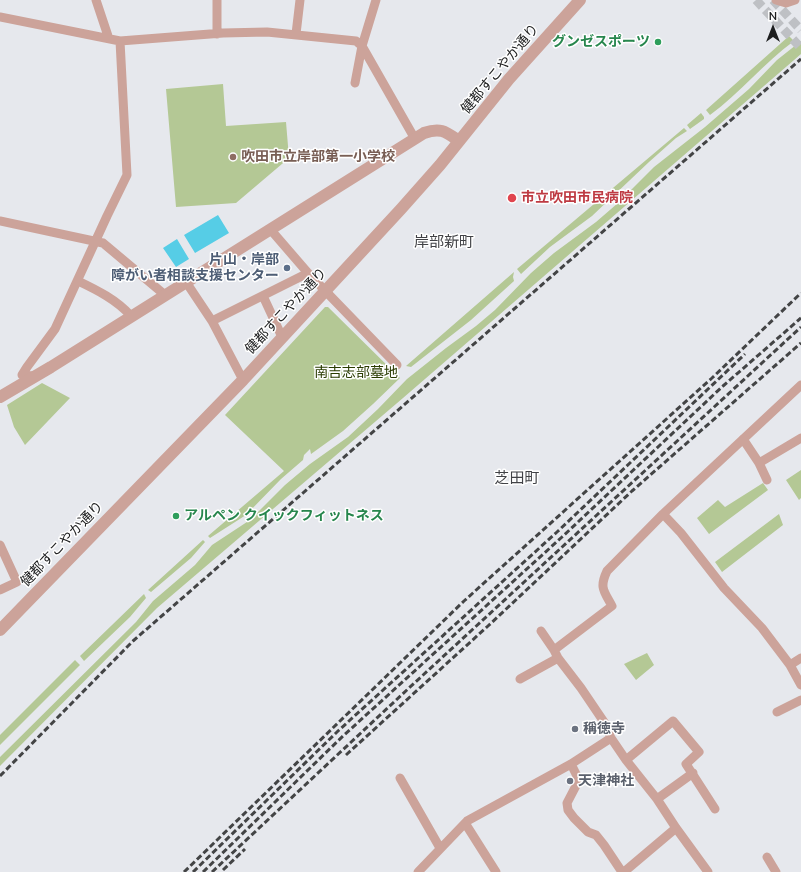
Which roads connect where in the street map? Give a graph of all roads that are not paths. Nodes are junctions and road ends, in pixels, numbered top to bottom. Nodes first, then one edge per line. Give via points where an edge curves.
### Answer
1 (96, 0) edge
2 (216, 0) edge
3 (300, 0) edge
4 (376, 0) edge
5 (580, 0) edge
6 (776, 0) edge
7 (795, 0) edge
8 (0, 18) edge
9 (217, 34) junction
10 (296, 34) junction
11 (109, 39) junction
12 (120, 42) junction
13 (362, 46) junction
14 (355, 83) dead end
15 (415, 139) junction
16 (459, 141) junction
17 (0, 221) edge
18 (270, 229) junction
19 (94, 242) junction
20 (308, 273) junction
21 (78, 281) junction
22 (186, 282) junction
23 (325, 290) junction
24 (165, 295) junction
25 (263, 296) junction
26 (131, 316) junction
27 (212, 322) junction
28 (282, 337) junction
29 (397, 365) dead end
30 (34, 376) junction
31 (243, 380) junction
32 (801, 385) edge
33 (0, 397) edge
34 (801, 438) edge
35 (743, 440) junction
36 (759, 463) junction
37 (767, 480) dead end
38 (663, 514) junction
39 (0, 544) edge
40 (0, 590) edge
41 (0, 630) edge
42 (541, 631) dead end
43 (556, 654) junction
44 (801, 658) edge
45 (790, 665) junction
46 (520, 679) dead end
47 (801, 685) edge
48 (801, 700) edge
49 (777, 712) dead end
50 (611, 738) junction
51 (626, 760) junction
52 (571, 764) junction
53 (693, 773) junction
54 (400, 778) dead end
55 (657, 799) junction
56 (715, 809) dead end
57 (465, 824) junction
58 (676, 828) junction
59 (440, 848) junction
60 (767, 857) dead end
61 (774, 871) edge
62 (418, 872) edge
63 (496, 872) edge
64 (623, 872) edge
65 (708, 872) edge

1 - 11 street
2 - 9 street
3 - 10 street
4 - 13 street
5 - 16 street, 健都すこやか通り via 509,79
6 - 7 street via 786,3
8 - 11 street
9 - 10 street
9 - 12 street
10 - 13 street via 356,42
11 - 12 street
12 - 19 street via 127,175
13 - 14 street
13 - 15 street
15 - 16 street via 424,133 437,130 446,132
15 - 18 street
16 - 23 street, 健都すこやか通り
17 - 19 street
18 - 20 street
18 - 22 street
19 - 21 street
19 - 24 street via 103,244
20 - 23 street
20 - 25 street
21 - 26 street via 100,291
21 - 30 street via 55,329 22,375
22 - 24 street
22 - 27 street
23 - 28 street, 健都すこやか通り
23 - 29 street
24 - 26 street
25 - 27 street
25 - 28 street
26 - 30 street
27 - 31 street
28 - 31 street, 健都すこやか通り
30 - 33 street
31 - 41 street, 健都すこやか通り
32 - 35 street
34 - 36 street
35 - 36 street
35 - 38 street
36 - 37 street
38 - 43 street via 606,570 602,582 612,606
38 - 45 street via 724,588 762,628
39 - 40 street via 17,582
42 - 43 street
43 - 46 street
43 - 50 street via 604,722
44 - 45 street
45 - 47 street
48 - 49 street
50 - 51 street
50 - 52 street
51 - 53 street via 673,721 699,752 686,764
51 - 55 street
52 - 57 street
52 - 64 street via 579,780 567,803 568,810 588,832 596,835
53 - 55 street
53 - 56 street
54 - 59 street
55 - 58 street
57 - 59 street
57 - 63 street
58 - 64 street
58 - 65 street
59 - 62 street
60 - 61 street

